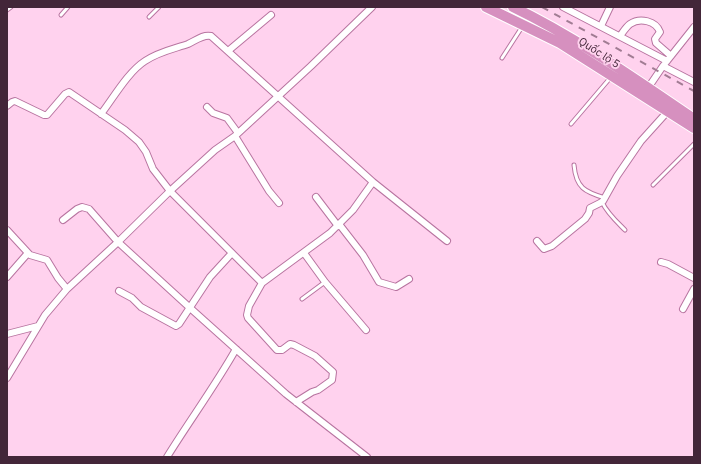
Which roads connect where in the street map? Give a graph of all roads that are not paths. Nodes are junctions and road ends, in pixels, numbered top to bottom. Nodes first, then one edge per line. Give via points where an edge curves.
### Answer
1 (11, 7) edge
2 (68, 7) edge
3 (159, 7) edge
4 (372, 7) edge
5 (486, 7) edge
6 (563, 7) edge
7 (610, 7) edge
8 (518, 8) edge
9 (7, 10) edge
10 (61, 15) dead end
11 (271, 15) dead end
12 (149, 17) dead end
13 (524, 24) junction
14 (601, 26) junction
15 (694, 28) edge
16 (620, 36) junction
17 (228, 51) junction
18 (671, 56) junction
19 (502, 58) dead end
20 (665, 63) junction
21 (612, 76) junction
22 (694, 82) edge
23 (648, 88) junction
24 (278, 96) junction
25 (7, 106) edge
26 (207, 107) dead end
27 (668, 111) junction
28 (101, 114) junction
29 (694, 119) edge
30 (571, 124) dead end
31 (694, 128) edge
32 (236, 134) junction
33 (694, 144) edge
34 (574, 165) dead end
35 (373, 182) junction
36 (653, 186) dead end
37 (170, 191) junction
38 (316, 197) dead end
39 (603, 200) junction
40 (279, 203) dead end
41 (63, 220) dead end
42 (338, 225) junction
43 (7, 230) edge
44 (624, 230) dead end
45 (446, 241) dead end
46 (118, 242) junction
47 (537, 242) dead end
48 (28, 253) junction
49 (232, 253) junction
50 (304, 253) junction
51 (661, 262) dead end
52 (7, 277) edge
53 (694, 278) edge
54 (409, 279) dead end
55 (325, 282) junction
56 (262, 283) junction
57 (68, 289) junction
58 (694, 289) edge
59 (119, 291) dead end
60 (302, 299) dead end
61 (189, 307) junction
62 (683, 309) dead end
63 (38, 326) junction
64 (366, 330) dead end
65 (7, 334) edge
66 (236, 349) junction
67 (7, 378) edge
68 (296, 402) junction
69 (167, 457) edge
70 (367, 457) edge

1 - 9 lane
2 - 10 lane
3 - 12 lane
4 - 24 street
5 - 13 highway, Quốc lộ 5
6 - 14 street
7 - 14 street
8 - 23 highway, Quốc lộ 5 via 589,49
11 - 17 street
13 - 19 lane
13 - 21 highway, Quốc lộ 5
14 - 16 street
15 - 18 street
16 - 18 street via 630,24 637,21 650,22 655,24 660,32 656,43
16 - 20 street
17 - 24 street
17 - 28 street via 208,35 164,51 139,66
18 - 20 street
20 - 22 street
20 - 23 street
21 - 27 highway, Quốc lộ 5
21 - 30 lane
23 - 29 highway, Quốc lộ 5
24 - 32 street
24 - 35 street
25 - 28 street via 15,101 47,115 69,92
26 - 32 street via 212,113 227,118
27 - 31 highway, Quốc lộ 5
27 - 39 street via 637,147
28 - 37 street via 139,142 153,169
32 - 37 street
32 - 40 street
33 - 36 lane
34 - 39 lane via 575,175 583,189
35 - 42 street via 354,210
35 - 45 street
37 - 46 street
37 - 49 street
38 - 42 street
39 - 44 lane via 607,212
39 - 47 street via 590,208 585,219 552,246 544,249
41 - 46 street via 77,209 86,207
42 - 50 street
42 - 54 street via 363,256 379,282 396,287
43 - 48 street
46 - 57 street
46 - 61 street
48 - 52 street
48 - 57 street via 47,260
49 - 56 street
49 - 61 street via 210,276
50 - 55 street
50 - 56 street
51 - 53 street
55 - 60 lane
55 - 64 street
56 - 68 street via 249,306 246,315 248,318 277,350 282,350 290,344 294,345 315,356 333,372 332,380
57 - 63 street
58 - 62 street
59 - 61 street via 176,326
61 - 66 street
63 - 65 street
63 - 67 street
66 - 68 street
66 - 69 street via 220,378
68 - 70 street

